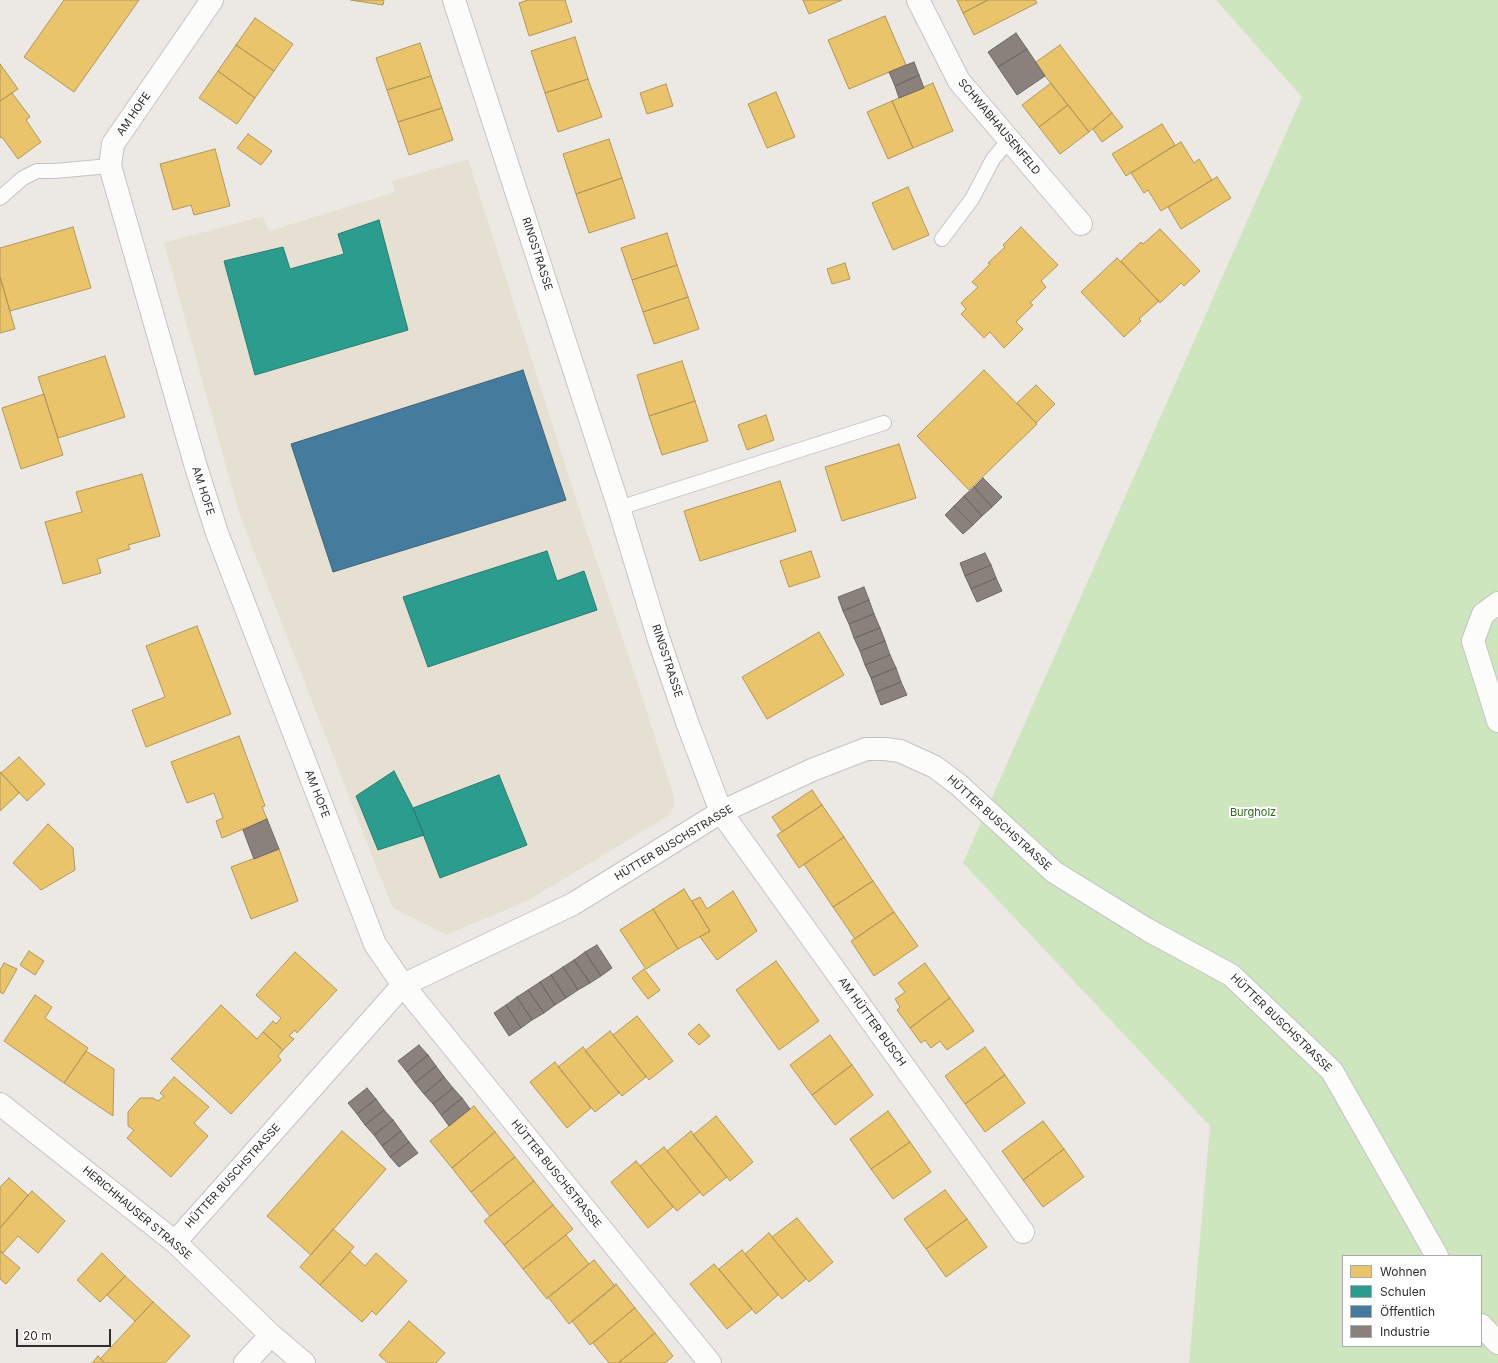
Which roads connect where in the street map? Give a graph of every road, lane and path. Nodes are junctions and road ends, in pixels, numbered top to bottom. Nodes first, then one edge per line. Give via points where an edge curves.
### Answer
1 (212, 0) edge
2 (454, 0) edge
3 (918, 0) edge
4 (1009, 140) junction
5 (110, 166) junction
6 (0, 198) edge
7 (1081, 224) dead end
8 (942, 238) dead end
9 (884, 423) dead end
10 (619, 508) junction
11 (1498, 603) edge
12 (1498, 721) edge
13 (721, 812) junction
14 (403, 985) junction
15 (0, 1104) edge
16 (1023, 1232) dead end
17 (175, 1242) junction
18 (1436, 1255) edge
19 (1482, 1326) edge
20 (271, 1335) junction
21 (1498, 1344) edge
22 (245, 1363) edge
23 (304, 1363) edge
24 (710, 1363) edge

1 - 5 street, AM HOFE via 113,144
2 - 10 street, RINGSTRASSE
3 - 4 street, SCHWABHAUSENFELD via 959,81
4 - 7 street, SCHWABHAUSENFELD
4 - 8 lane via 993,159 972,200
5 - 6 lane via 37,171 23,178
5 - 14 street, AM HOFE via 217,533 376,944
9 - 10 lane
10 - 13 street, RINGSTRASSE via 659,640
11 - 12 street via 1483,614 1473,641
13 - 14 street, HÜTTER BUSCHSTRASSE via 573,904
13 - 16 street, AM HÜTTER BUSCH
13 - 18 street, HÜTTER BUSCHSTRASSE via 812,770 866,749 900,751 935,767 960,785 1054,872 1148,930 1231,975 1332,1071
14 - 17 street, HÜTTER BUSCHSTRASSE
14 - 24 street, HÜTTER BUSCHSTRASSE
15 - 17 street, HERICHHAUSER STRASSE
17 - 20 street, HERICHHAUSER STRASSE
19 - 21 street
20 - 22 street
20 - 23 street, HERICHHAUSER STRASSE

